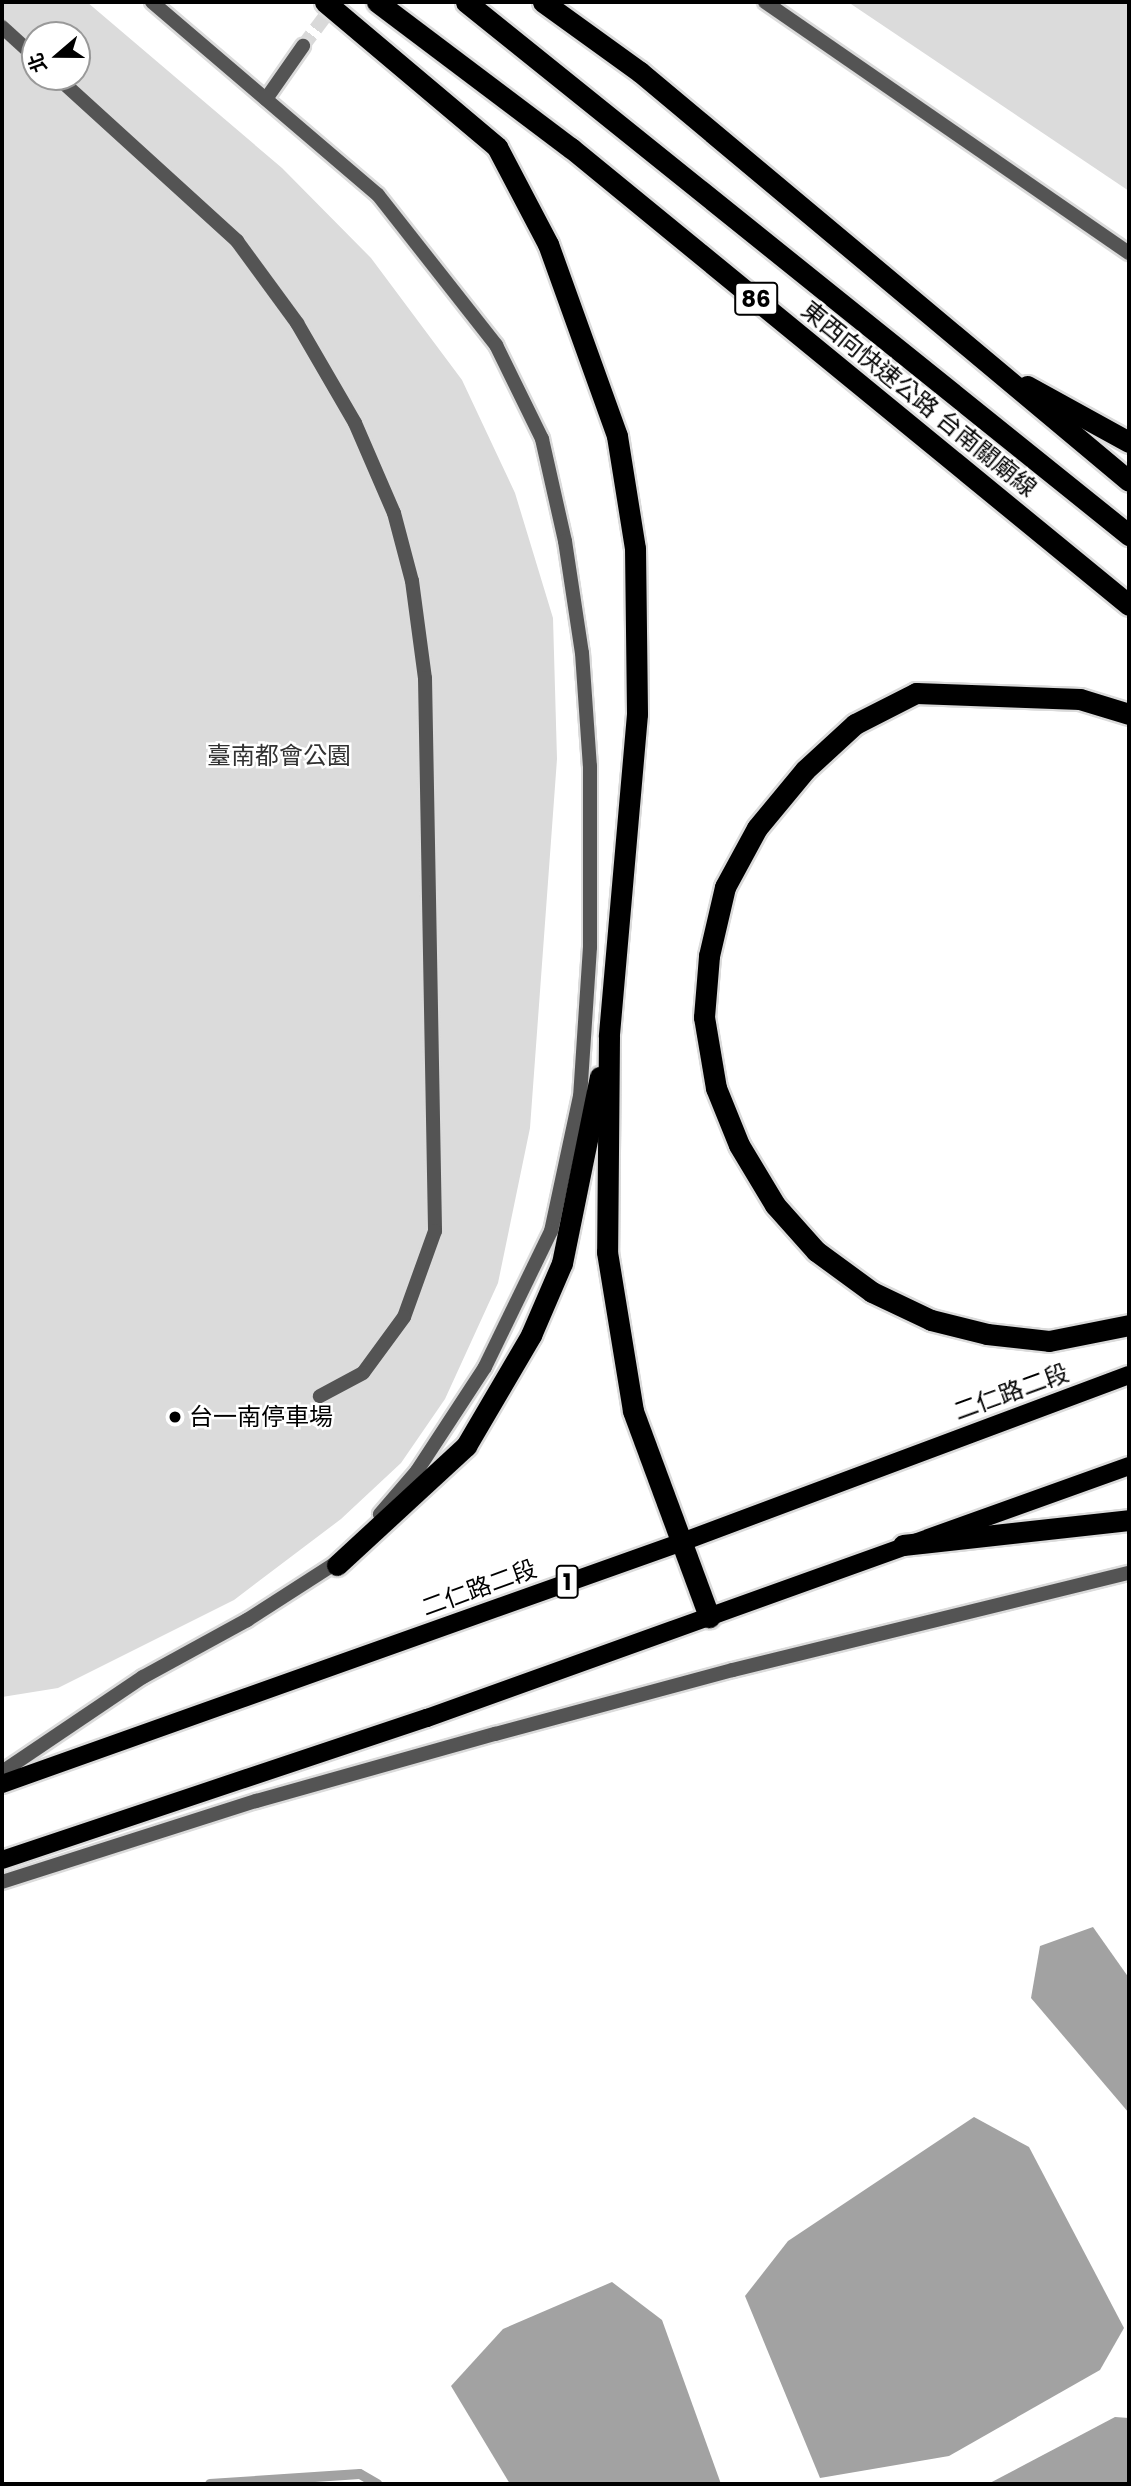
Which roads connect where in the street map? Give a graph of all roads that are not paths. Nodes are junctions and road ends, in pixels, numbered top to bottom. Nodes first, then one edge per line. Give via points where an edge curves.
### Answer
1 (152, 2) edge
2 (325, 2) edge
3 (377, 2) edge
4 (466, 2) edge
5 (544, 2) edge
6 (765, 2) edge
7 (2, 27) edge
8 (21, 44) edge
9 (303, 46) tunnel mouth
10 (72, 91) edge
11 (266, 99) junction
12 (1129, 253) edge
13 (999, 372) junction
14 (1129, 442) edge
15 (1129, 481) edge
16 (1129, 535) edge
17 (1129, 605) edge
18 (1129, 714) edge
19 (609, 1037) junction
20 (1129, 1325) edge
21 (1129, 1375) edge
22 (320, 1396) dead end
23 (1129, 1466) edge
24 (1129, 1520) edge
25 (682, 1542) junction
26 (903, 1545) junction
27 (337, 1565) junction
28 (1129, 1573) edge
29 (709, 1617) junction
30 (2, 1772) edge
31 (2, 1784) edge
32 (2, 1860) edge
33 (2, 1882) edge

1 - 11 street
2 - 19 highway via 497,147 548,244 617,436 635,548 637,714
3 - 17 highway, 東西向快速公路 台南關廟線 / 86 via 571,148
4 - 16 highway, 東西向快速公路 台南關廟線 / 86
5 - 13 highway via 640,72
6 - 12 street
7 - 8 street
9 - 11 street
10 - 22 street via 237,241 297,323 355,423 394,513 412,581 425,678 435,1231 404,1317 363,1373
11 - 27 street via 377,195 496,345 542,439 565,541 582,653 590,766 590,947 580,1096 551,1231 485,1367 417,1471
13 - 14 highway via 1107,426
13 - 15 highway
18 - 20 highway via 1080,699 916,693 855,724 805,770 757,828 725,887 709,956 704,1017 716,1088 739,1145 775,1205 816,1251 872,1292 931,1320 987,1334 1049,1341
19 - 25 highway via 607,1252 616,1325 633,1411
19 - 27 highway via 562,1263 531,1335 466,1446
21 - 25 main road, 二仁路二段 / 1
23 - 26 main road
24 - 26 highway
25 - 29 highway
25 - 31 main road, 二仁路二段 / 1
26 - 29 main road
27 - 30 street via 143,1677
28 - 33 street via 733,1670 508,1731 256,1801
29 - 32 main road

